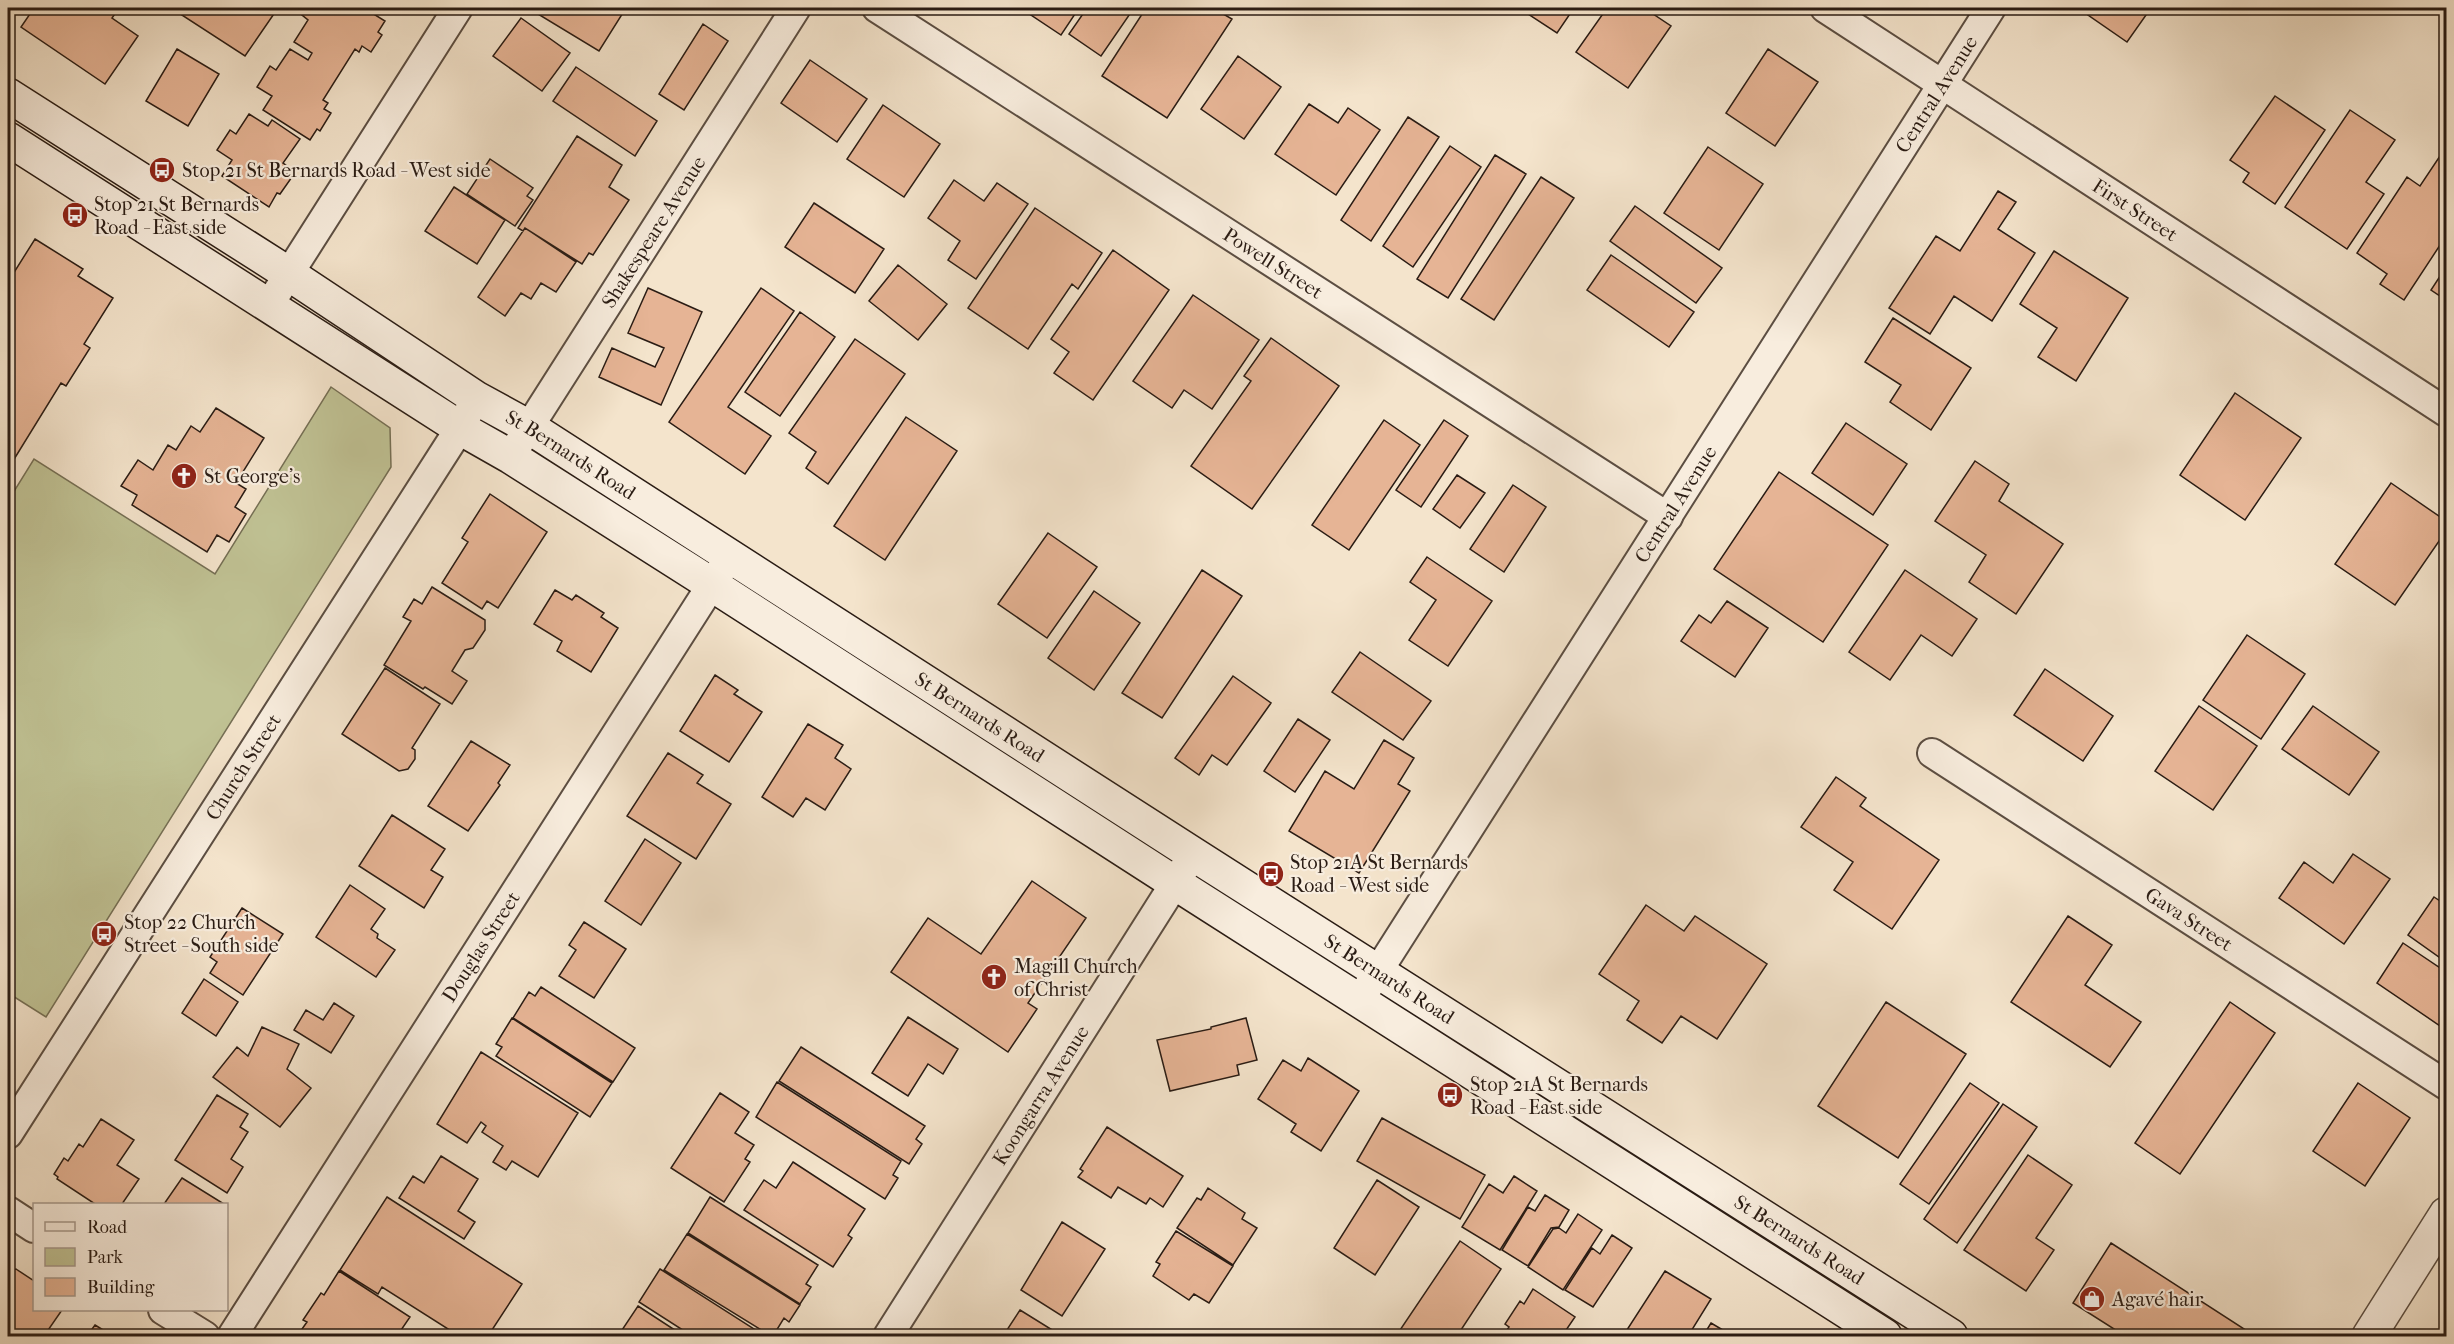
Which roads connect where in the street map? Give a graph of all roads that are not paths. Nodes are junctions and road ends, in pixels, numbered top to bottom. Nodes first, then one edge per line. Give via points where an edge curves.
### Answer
1 (458, 8) edge
2 (796, 8) edge
3 (877, 8) edge
4 (1824, 8) edge
5 (1991, 8) edge
6 (1943, 84) junction
7 (8, 95) edge
8 (8, 139) edge
9 (289, 274) junction
10 (269, 305) junction
11 (476, 398) junction
12 (2446, 412) edge
13 (529, 427) junction
14 (460, 428) junction
15 (511, 457) junction
16 (1668, 517) junction
17 (730, 556) junction
18 (711, 584) junction
19 (1932, 753) dead end
20 (1193, 854) junction
21 (1175, 884) junction
22 (1378, 971) junction
23 (1359, 1001) junction
24 (2446, 1085) edge
25 (8, 1134) edge
26 (8, 1211) edge
27 (2446, 1214) edge
28 (33, 1227) edge
29 (165, 1311) edge
30 (205, 1336) edge
31 (232, 1336) edge
32 (888, 1336) edge
33 (1885, 1336) edge
34 (1951, 1336) edge
35 (2369, 1336) edge

1 - 9 street
2 - 13 street, Shakespeare Avenue
3 - 16 street, Powell Street
4 - 6 street, First Street
5 - 6 street, Central Avenue
6 - 12 street, First Street
6 - 16 street, Central Avenue
7 - 9 main road, St Bernards Road
8 - 10 main road, St Bernards Road
9 - 10 street
9 - 11 main road, St Bernards Road
10 - 14 main road, St Bernards Road
11 - 13 main road, St Bernards Road
11 - 14 street, Church Street
13 - 15 street, Shakespeare Avenue
13 - 17 main road, St Bernards Road
14 - 15 main road, St Bernards Road
14 - 25 street, Church Street
15 - 18 main road, St Bernards Road
16 - 22 street, Central Avenue
17 - 18 street, Douglas Street
17 - 20 main road, St Bernards Road
18 - 21 main road, St Bernards Road
18 - 31 street, Douglas Street
19 - 24 street, Gava Street
20 - 21 street, Koongarra Avenue
20 - 22 main road, St Bernards Road
21 - 23 main road, St Bernards Road
21 - 32 street, Koongarra Avenue
22 - 23 street, Central Avenue
22 - 34 main road, St Bernards Road
23 - 33 main road, St Bernards Road
26 - 28 street
27 - 35 main road
29 - 30 street

